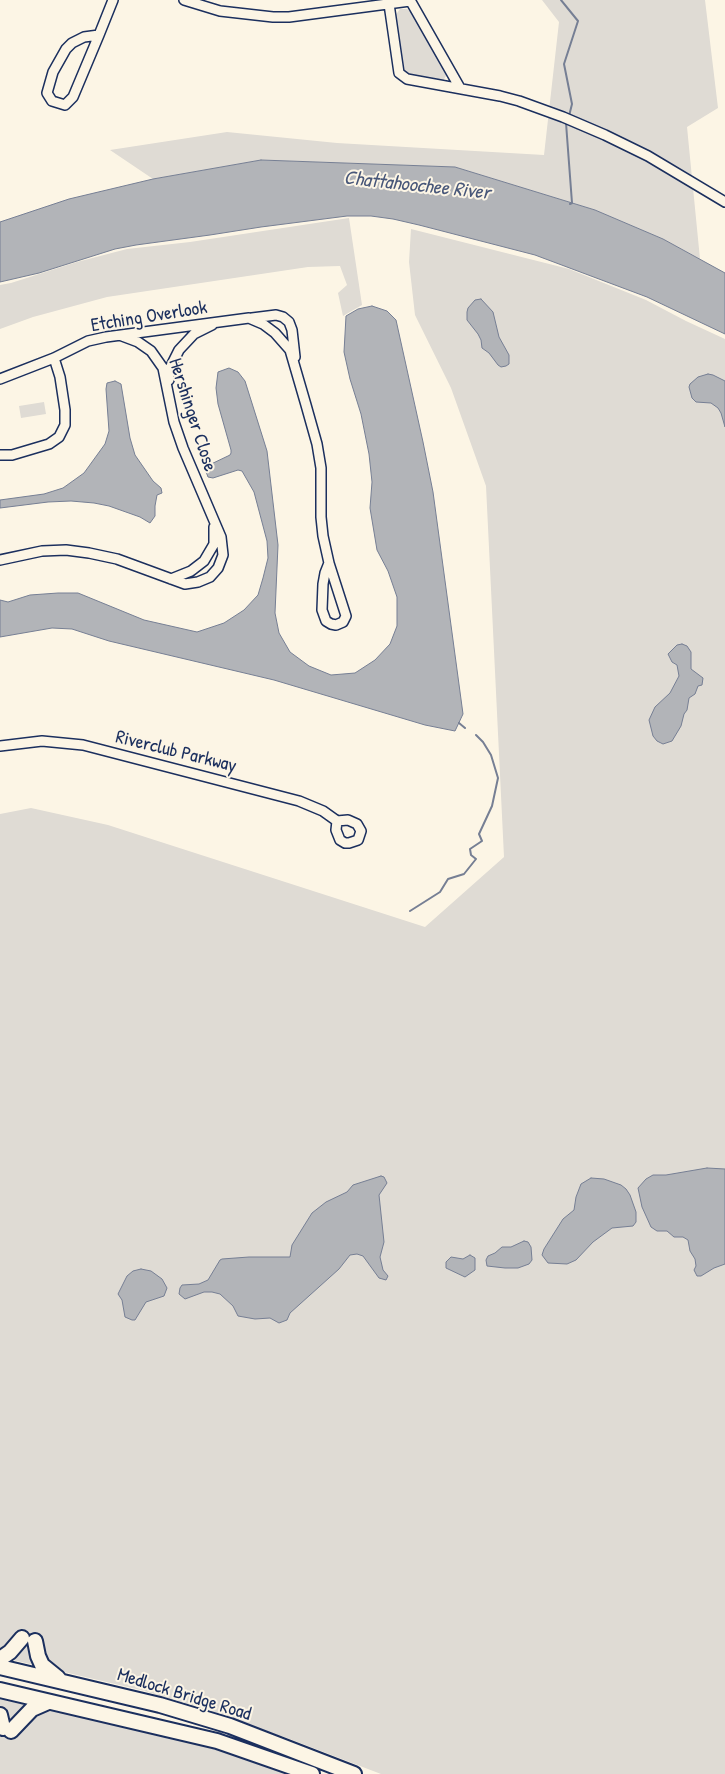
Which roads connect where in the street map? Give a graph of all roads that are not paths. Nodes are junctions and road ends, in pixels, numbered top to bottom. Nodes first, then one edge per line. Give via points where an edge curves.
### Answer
1 (113, 0) edge
2 (184, 0) edge
3 (410, 1) edge
4 (389, 4) junction
5 (99, 36) junction
6 (460, 88) junction
7 (725, 202) edge
8 (249, 318) junction
9 (222, 322) junction
10 (121, 335) junction
11 (54, 358) junction
12 (295, 364) junction
13 (0, 379) edge
14 (169, 392) junction
15 (0, 456) edge
16 (214, 522) junction
17 (0, 560) edge
18 (329, 563) junction
19 (171, 579) junction
20 (0, 746) edge
21 (338, 821) dead end
22 (0, 1659) edge
23 (0, 1667) edge
24 (68, 1682) junction
25 (0, 1690) edge
26 (48, 1702) junction
27 (5, 1725) edge
28 (312, 1774) edge
29 (354, 1774) edge

1 - 5 street
2 - 4 street via 220,11 274,17
3 - 4 street
3 - 6 street
4 - 6 street via 399,73 407,80
5 - 5 street via 84,37 66,49 49,86 52,101 65,105 73,98
6 - 7 street via 520,101 561,116 648,156
8 - 9 street, Etching Overlook
8 - 12 street, Etching Overlook via 275,333 290,350
8 - 12 street, Etching Overlook via 276,315 289,322
9 - 10 street, Etching Overlook
9 - 14 street via 194,334 179,350 170,370
10 - 11 street, Etching Overlook via 88,341
10 - 14 street, Hershinger Close via 151,351 163,368
11 - 13 street, Etching Overlook
11 - 15 street via 65,410 65,425 59,437 49,444
12 - 18 street, Etching Overlook via 317,444 321,468 321,517
14 - 16 street, Hershinger Close via 174,422
16 - 19 street, Hershinger Close via 214,544 204,561 191,571
16 - 19 street, Hershinger Close via 221,536 223,555 218,568 210,577 198,582 185,584
17 - 19 street, Hershinger Close via 42,551 74,551 117,559
18 - 18 street, Etching Overlook via 322,584 322,610 326,621 336,625 346,616
20 - 21 street, Riverclub Parkway via 42,741 83,745 300,800
22 - 24 highway via 28,1639 42,1665
23 - 24 highway, Medlock Bridge Road
24 - 29 highway, Medlock Bridge Road via 230,1726
25 - 26 highway, Medlock Bridge Road
26 - 27 highway
26 - 28 highway, Medlock Bridge Road via 217,1741

